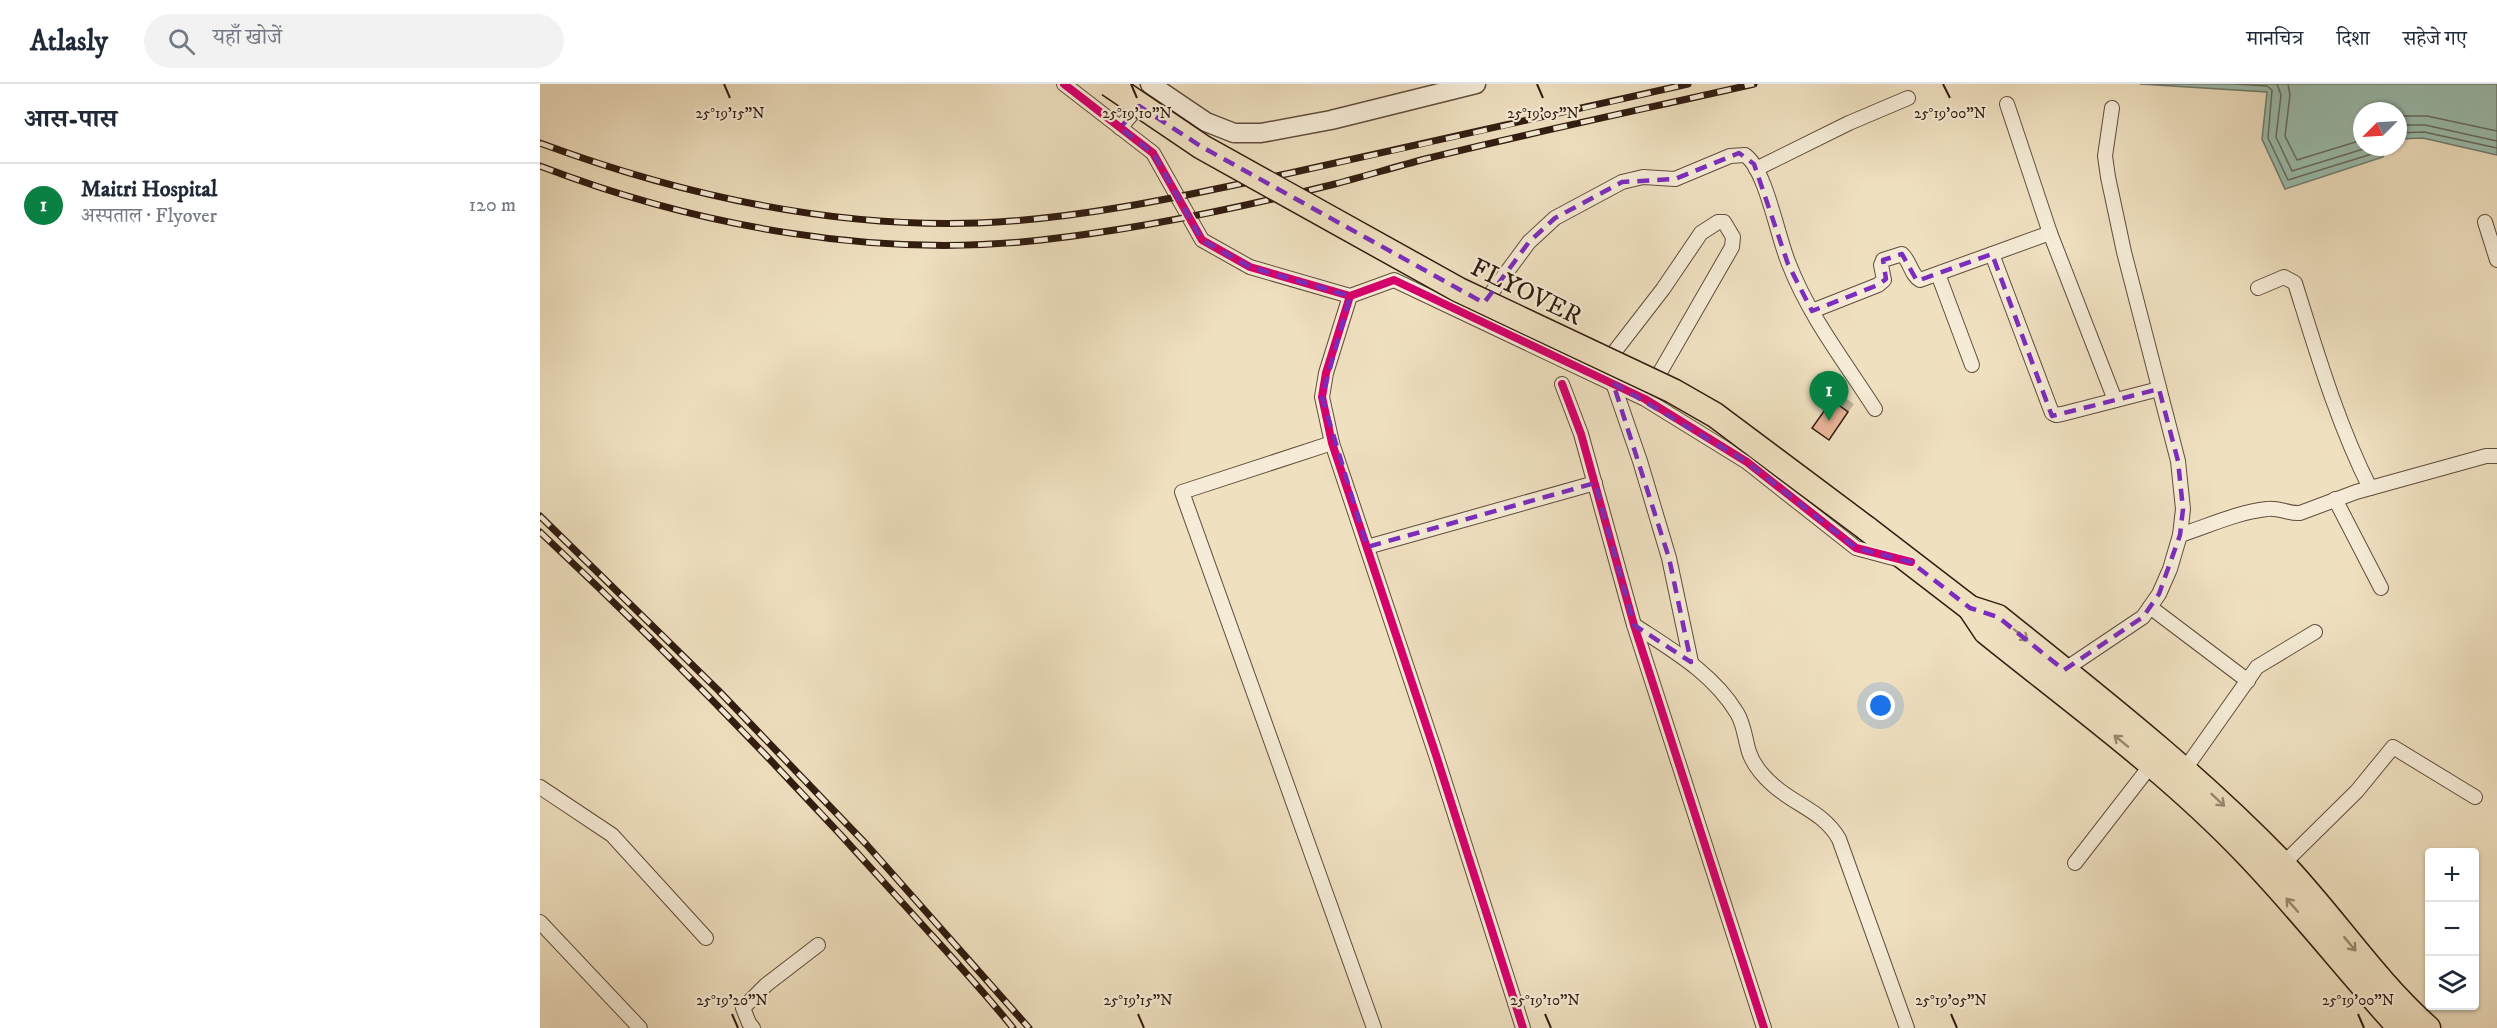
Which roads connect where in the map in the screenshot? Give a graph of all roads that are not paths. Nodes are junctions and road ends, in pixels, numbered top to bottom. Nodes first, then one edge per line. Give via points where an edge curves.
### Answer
1 (1064, 84) edge
2 (1109, 84) edge
3 (1476, 84) edge
4 (1152, 86) edge
5 (1908, 98) dead end
6 (2007, 104) dead end
7 (2112, 108) dead end
8 (1120, 128) junction
9 (1756, 169) junction
10 (2485, 222) dead end
11 (2050, 233) junction
12 (1992, 255) junction
13 (2497, 260) edge
14 (1938, 274) junction
15 (2258, 288) dead end
16 (1350, 296) junction
17 (1812, 311) junction
18 (1473, 319) junction
19 (1972, 365) dead end
20 (1597, 375) junction
21 (1613, 383) junction
22 (1562, 384) dead end
23 (2158, 389) junction
24 (1645, 399) junction
25 (2115, 400) junction
26 (1875, 409) dead end
27 (1332, 442) junction
28 (2497, 456) edge
29 (1595, 483) junction
30 (2370, 488) junction
31 (2335, 499) junction
32 (2180, 535) junction
33 (1367, 548) junction
34 (1911, 562) junction
35 (2381, 588) dead end
36 (2150, 607) junction
37 (1970, 608) junction
38 (1634, 625) junction
39 (2315, 632) dead end
40 (1691, 662) junction
41 (2064, 670) junction
42 (2248, 681) junction
43 (2151, 765) junction
44 (2185, 769) junction
45 (540, 787) edge
46 (2475, 797) dead end
47 (2075, 863) dead end
48 (2283, 864) junction
49 (540, 922) edge
50 (706, 938) dead end
51 (819, 945) dead end
52 (640, 1028) edge
53 (753, 1028) edge
54 (1374, 1028) edge
55 (1523, 1028) edge
56 (1764, 1028) edge
57 (1907, 1028) edge
58 (2400, 1028) edge
59 (2428, 1028) edge

1 - 8 street
2 - 34 highway, FLYOVER, bridge via 1202,147 1459,290 1673,391 1715,415
3 - 4 street via 1331,120 1234,133 1206,122
4 - 8 street
5 - 9 street
6 - 11 street
7 - 23 street via 2105,156 2108,177
8 - 16 street via 1153,153 1202,240 1250,267
9 - 17 street via 1788,264
9 - 18 street via 1750,158 1739,153 1675,179 1643,177 1622,182 1547,223
10 - 13 street
11 - 12 street
11 - 25 street
12 - 14 street
12 - 25 street via 2052,413 2062,414
14 - 17 street via 1916,278 1902,254 1884,260 1884,280 1878,285
14 - 19 street
15 - 30 street via 2284,277 2295,284 2348,444
16 - 18 street via 1394,280
16 - 27 street via 1322,398
17 - 26 street
18 - 20 street
20 - 21 street
20 - 24 street via 1701,233 1724,222 1733,237 1732,247
21 - 24 street
21 - 40 street via 1669,558
22 - 29 street
23 - 25 street
23 - 32 street via 2178,461
24 - 34 street via 1747,462 1856,548
27 - 33 street
27 - 54 street via 1182,492
28 - 30 street
29 - 33 street
29 - 38 street
30 - 31 street
31 - 32 street via 2300,513 2256,510
31 - 35 street
32 - 36 street via 2170,569
33 - 55 street
34 - 37 highway, FLYOVER
36 - 41 street via 2143,617
36 - 42 street
37 -> 41 highway via 1998,617
43 -> 37 highway via 1986,632
38 - 40 street
38 - 56 street
39 - 42 street via 2257,668
40 - 57 street via 1729,700 1739,716 1750,755 1761,772 1774,786 1832,826
41 - 44 highway
42 - 44 street
43 - 47 street
58 -> 43 highway via 2246,853
44 -> 48 highway
45 - 50 street via 612,835
46 - 48 street via 2393,747 2357,791
48 -> 59 highway via 2402,1005
49 - 52 street
51 - 53 street via 766,985 743,1008

